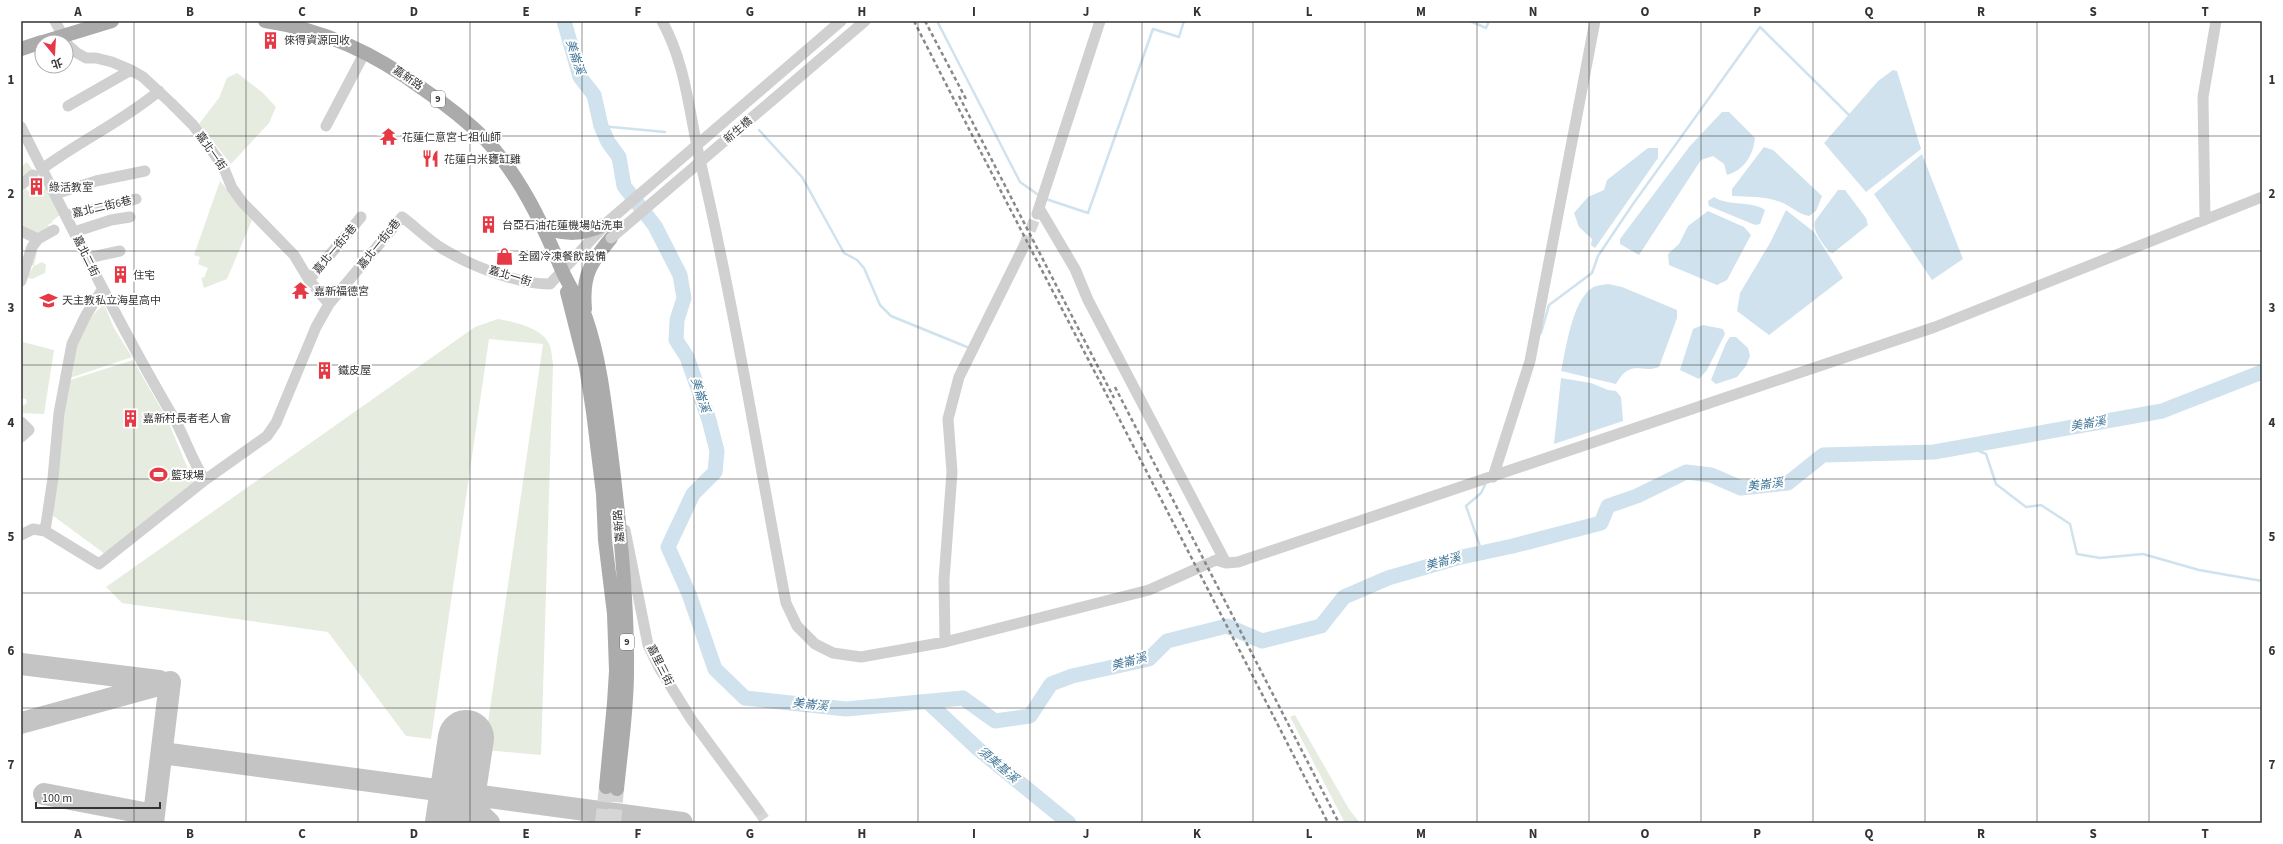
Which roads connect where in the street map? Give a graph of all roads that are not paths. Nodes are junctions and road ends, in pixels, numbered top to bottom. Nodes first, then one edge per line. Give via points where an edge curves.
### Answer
1 (55, 21) edge
2 (107, 21) edge
3 (265, 21) edge
4 (662, 21) edge
5 (841, 21) edge
6 (865, 21) edge
7 (1100, 21) edge
8 (1595, 21) edge
9 (2216, 21) edge
10 (63, 34) edge
11 (67, 34) edge
12 (34, 45) edge
13 (21, 49) edge
14 (74, 51) edge
15 (366, 52) junction
16 (131, 70) junction
17 (159, 91) junction
18 (68, 106) dead end
19 (326, 126) dead end
20 (21, 127) edge
21 (146, 171) dead end
22 (38, 172) junction
23 (21, 185) edge
24 (55, 194) junction
25 (2262, 197) edge
26 (136, 199) dead end
27 (67, 215) junction
28 (130, 217) dead end
29 (361, 217) dead end
30 (2205, 220) junction
31 (604, 225) junction
32 (416, 227) joint
33 (545, 228) junction
34 (54, 230) dead end
35 (21, 231) edge
36 (74, 232) junction
37 (611, 238) junction
38 (38, 239) junction
39 (1024, 246) tunnel mouth
40 (120, 251) dead end
41 (89, 262) junction
42 (562, 270) junction
43 (308, 280) junction
44 (21, 281) edge
45 (102, 290) junction
46 (329, 304) junction
47 (585, 316) junction
48 (21, 422) edge
49 (21, 437) edge
50 (1493, 477) junction
51 (205, 480) junction
52 (617, 495) junction
53 (45, 531) junction
54 (21, 534) edge
55 (1226, 563) junction
56 (945, 642) junction
57 (758, 810) tunnel mouth

1 - 10 street, 嘉北一街
2 - 11 main road
3 - 15 main road, 嘉新路 / 9 via 300,26
4 - 56 street via 673,41 682,69 711,207 786,603 792,619 802,633 816,644 842,655 870,655
5 - 31 street, 新生橋, bridge
6 - 37 street, 新生橋, bridge
7 - 55 street via 1040,205
8 - 50 street via 1530,361
9 - 30 street via 2203,97
12 - 13 main road
14 - 16 street, 嘉北一街 via 86,58 112,62
15 - 19 street
15 - 33 main road, 嘉新路 / 9 via 405,75 456,112 486,140 515,177
16 - 17 street, 嘉北一街
16 - 18 street
17 - 22 street via 142,106
17 - 43 street, 嘉北一街 via 193,125 223,166 232,188 243,204 294,255
20 - 22 street, 嘉北二街
21 - 24 street via 96,181
22 - 23 street
22 - 24 street, 嘉北二街
24 - 27 street, 嘉北二街
25 - 30 street
26 - 27 street, 嘉北二街6巷
27 - 36 street, 嘉北二街
28 - 36 street via 111,220
29 - 43 street, 嘉北一街5巷
30 - 50 street via 1935,327
31 - 33 main road via 585,233 572,234
31 - 42 street, 新生橋
32 - 42 street, 嘉北一街 via 442,248 472,264 531,284 550,284
32 - 46 street, 嘉北一街6巷 via 402,216
33 - 42 main road, 嘉新路 / 9
34 - 38 street
35 - 38 street
36 - 41 street, 嘉北二街
37 - 42 street, 新生橋
37 - 47 main road via 592,262 586,276 583,291
38 - 44 street via 32,247
39 - 56 street via 959,377 948,419 952,472 944,580
40 - 41 street via 92,257
41 - 45 street, 嘉北二街
42 - 47 main road, 嘉新路 / 9
42 - 52 main road, 嘉新路 / 9 via 586,367 603,494 605,540 614,614 616,671 612,788 627,667 627,616
43 - 46 street, 嘉北一街
45 - 51 street, 嘉北二街
45 - 53 street via 72,344 59,413
46 - 51 street via 316,327 276,423 266,436
47 - 52 main road, 嘉新路 / 9 via 603,388
48 - 49 street via 29,430
50 - 55 street via 1238,562
51 - 53 street via 99,564
52 - 57 street, 嘉里三街 via 648,645 691,719
53 - 54 street via 34,529
55 - 56 street via 1216,560 1149,590

